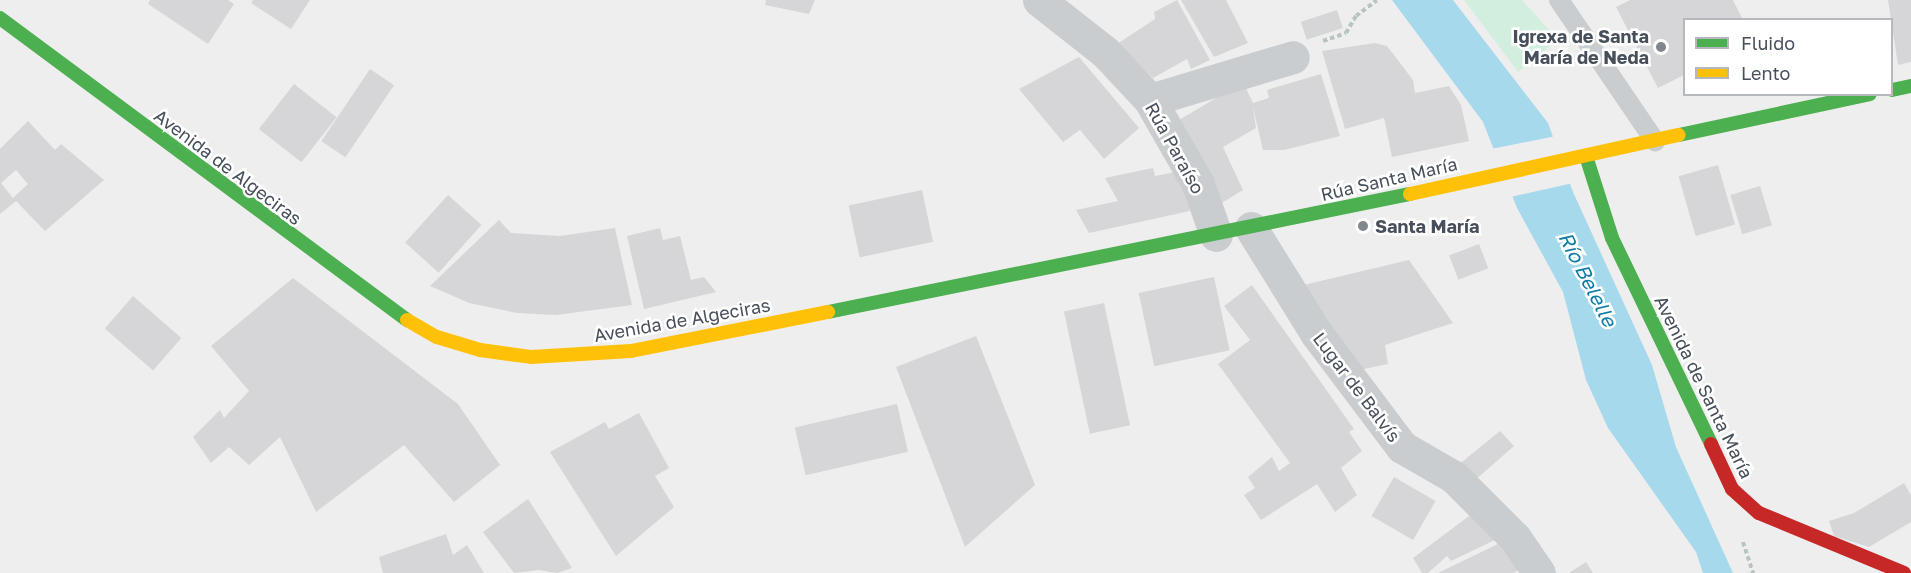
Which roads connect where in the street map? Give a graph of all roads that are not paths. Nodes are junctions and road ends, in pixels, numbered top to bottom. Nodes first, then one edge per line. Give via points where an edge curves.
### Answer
1 (1039, 0) edge
2 (1559, 0) edge
3 (0, 18) edge
4 (1293, 57) road end
5 (1911, 86) edge
6 (1893, 90) edge
7 (1861, 96) edge
8 (1150, 100) junction
9 (1655, 141) junction
10 (1586, 156) junction
11 (1251, 228) junction
12 (1216, 235) junction
13 (1539, 573) edge
14 (1904, 573) edge

1 - 8 street, Rúa Paraíso via 1105,52
2 - 9 lane
3 - 12 main road, Avenida de Algeciras via 345,277 436,337 480,350 531,357 631,351
4 - 8 street
5 - 6 main road
7 - 9 main road, Rúa Santa María
8 - 12 street, Rúa Paraíso via 1198,184
9 - 10 main road, Rúa Santa María
10 - 11 main road, Rúa Santa María
10 - 14 main road, Avenida de Santa María via 1612,238 1732,489 1759,513
11 - 12 main road, Rúa Santa María
11 - 13 street, Lugar de Balvís via 1316,333 1402,447 1454,477 1515,538

